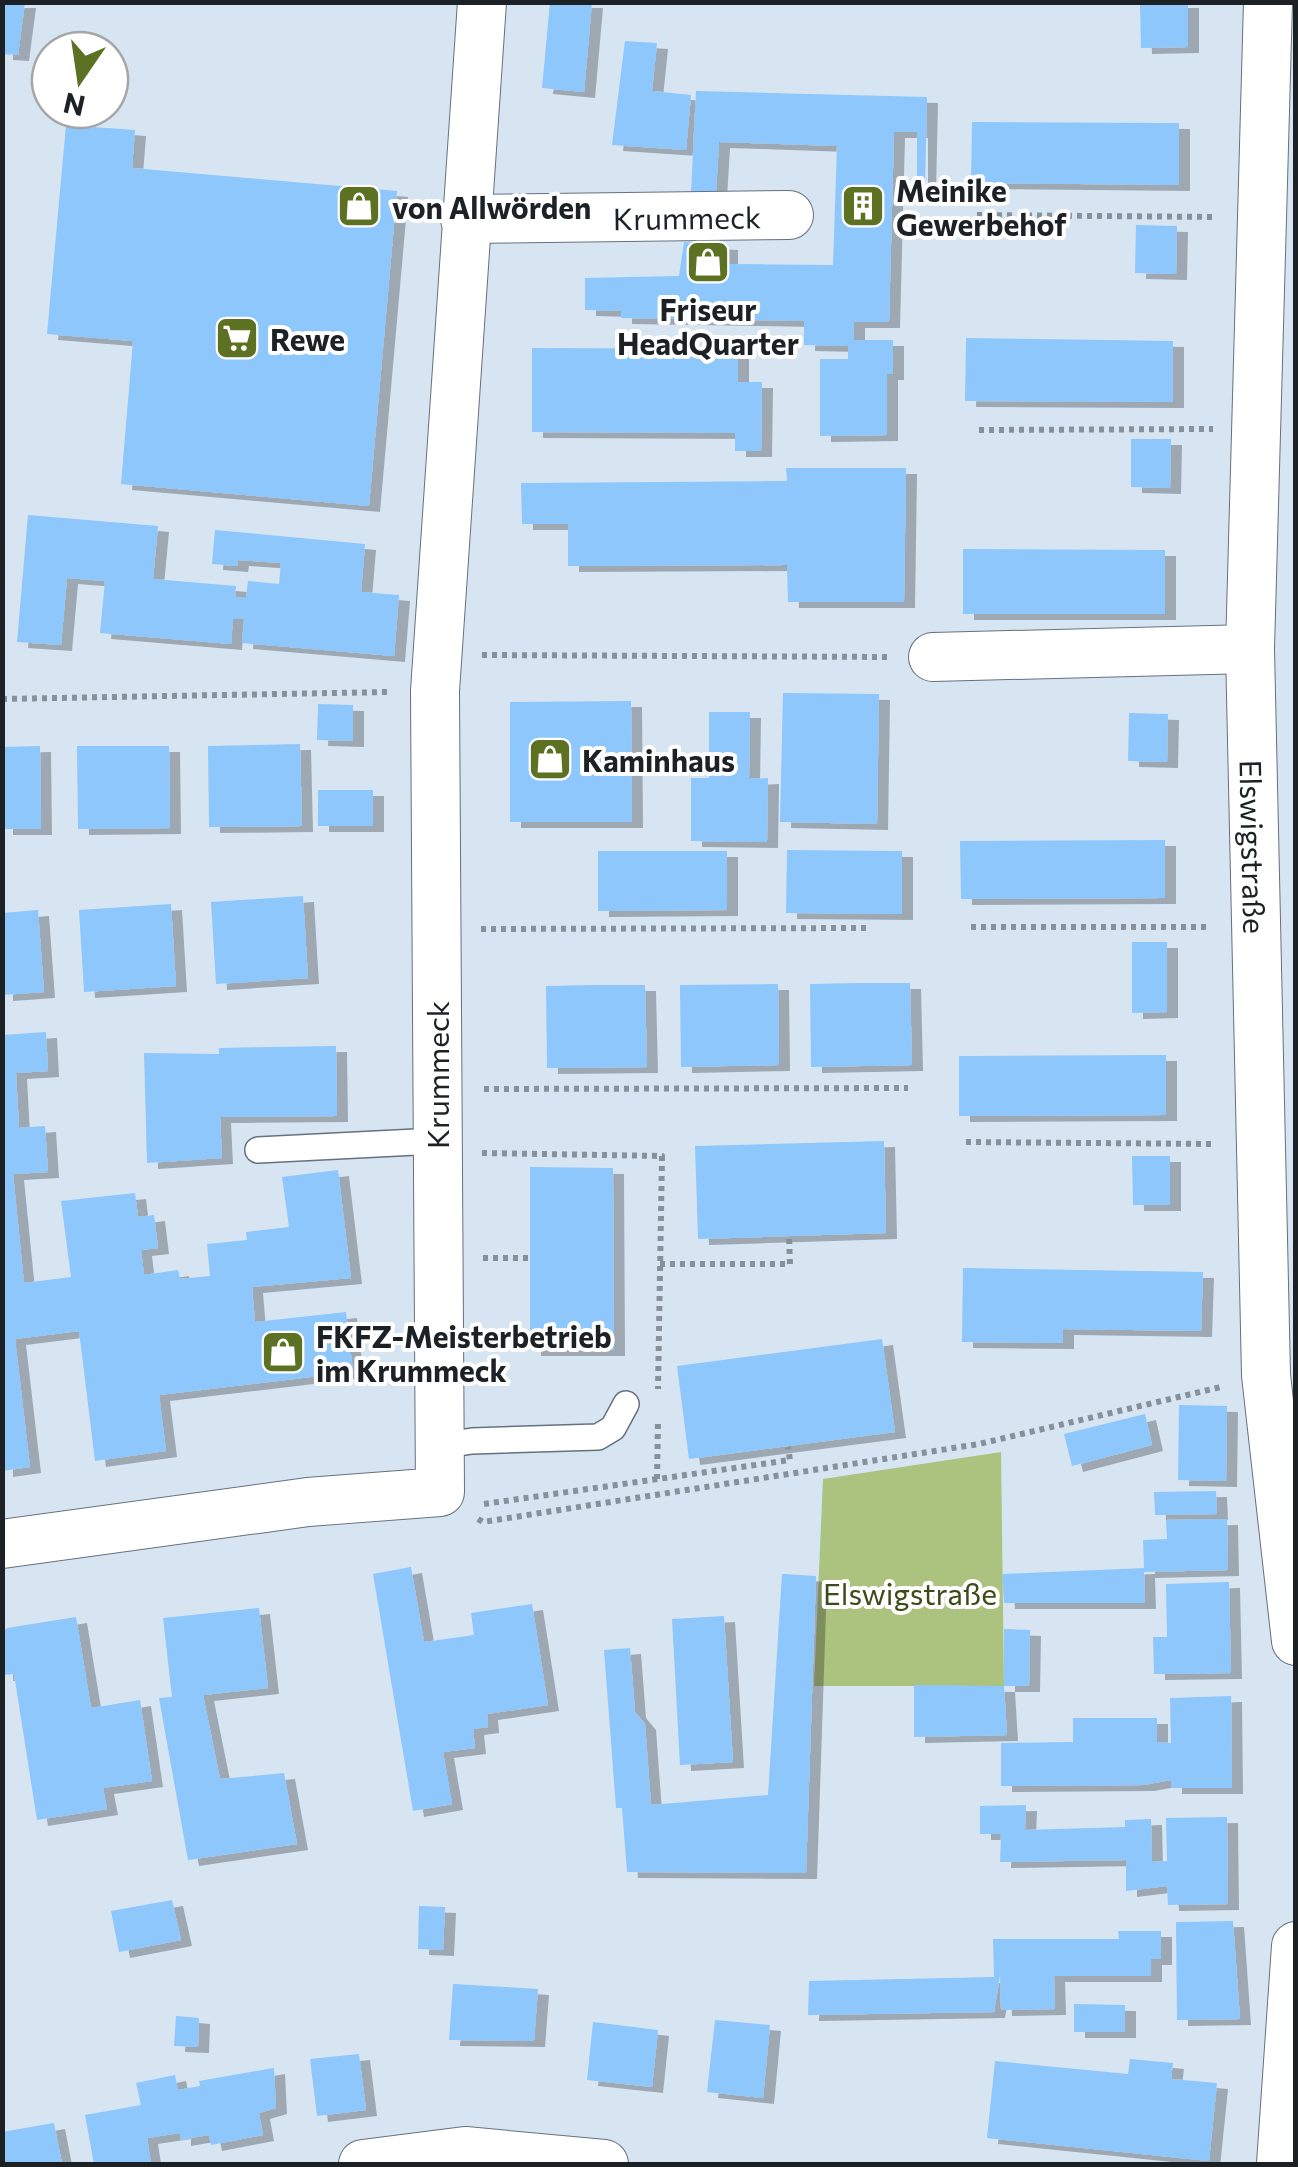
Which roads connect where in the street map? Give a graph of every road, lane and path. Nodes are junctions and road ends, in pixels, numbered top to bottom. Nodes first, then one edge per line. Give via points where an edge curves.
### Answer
1 (482, 2) edge
2 (1268, 2) edge
3 (789, 215) dead end
4 (977, 215) dead end
5 (1263, 217) junction
6 (465, 219) junction
7 (1278, 350) edge
8 (1257, 428) junction
9 (979, 430) dead end
10 (1250, 649) junction
11 (933, 657) joint
12 (435, 672) junction
13 (2, 698) edge
14 (971, 927) dead end
15 (1256, 927) junction
16 (867, 928) dead end
17 (434, 929) junction
18 (436, 1088) junction
19 (908, 1088) dead end
20 (966, 1142) dead end
21 (1261, 1144) junction
22 (436, 1147) junction
23 (258, 1150) dead end
24 (789, 1236) dead end
25 (660, 1264) junction
26 (1266, 1375) junction
27 (658, 1401) dead end
28 (626, 1404) dead end
29 (658, 1420) dead end
30 (788, 1446) dead end
31 (439, 1469) junction
32 (657, 1479) junction
33 (2, 1544) edge
34 (1296, 1641) edge
35 (1296, 1946) edge
36 (363, 2164) edge
37 (604, 2164) edge
38 (1280, 2164) edge

1 - 6 street, Krummeck
2 - 5 street, Elswigstraße
3 - 6 street, Krummeck
4 - 5 path
5 - 7 street, Elswigstraße
6 - 12 street, Krummeck
7 - 8 street, Elswigstraße
8 - 9 path
8 - 10 street, Elswigstraße
10 - 11 street
10 - 15 street, Elswigstraße
11 - 12 path
12 - 13 path
12 - 17 street, Krummeck
14 - 15 path
15 - 21 street, Elswigstraße
16 - 17 path
17 - 18 street, Krummeck
18 - 19 path
18 - 22 street, Krummeck
20 - 21 path
21 - 26 street, Elswigstraße
22 - 23 lane
22 - 25 path via 662,1156
22 - 31 street, Krummeck
24 - 25 path via 790,1264
25 - 27 path
26 - 31 path via 979,1444 483,1522
26 - 34 street, Elswigstraße
28 - 31 lane via 598,1437 472,1440
29 - 32 path
30 - 32 path via 790,1460
31 - 32 path via 480,1504
31 - 33 street via 308,1502
35 - 38 street
36 - 37 street via 465,2151

